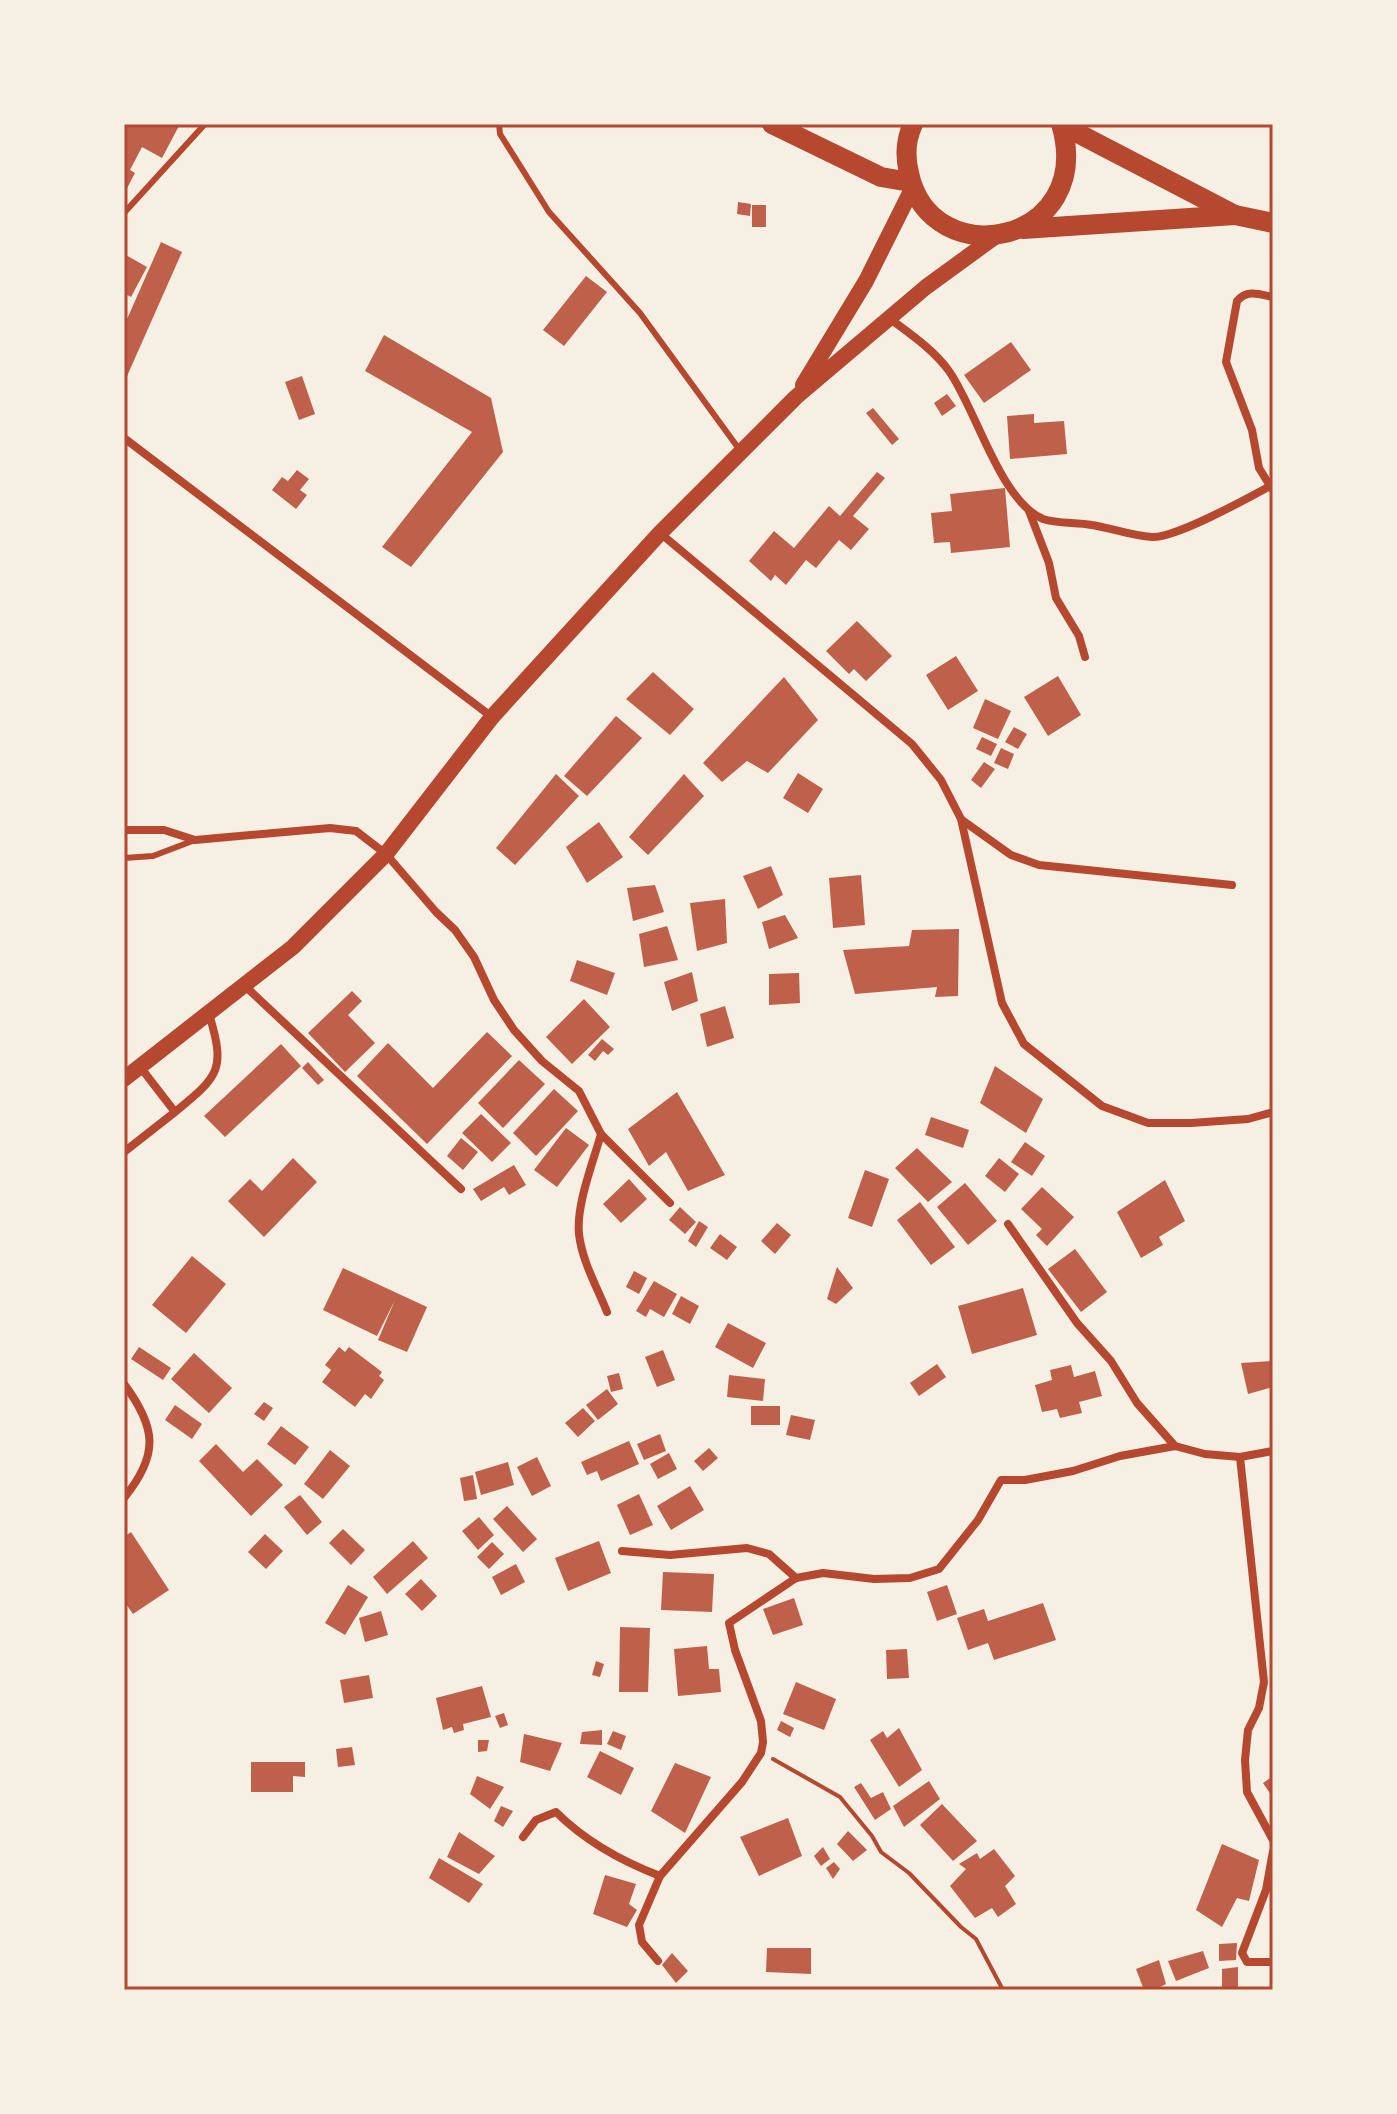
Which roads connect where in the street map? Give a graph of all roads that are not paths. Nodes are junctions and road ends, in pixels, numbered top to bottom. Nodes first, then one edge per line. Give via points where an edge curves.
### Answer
1 (205, 124) edge
2 (499, 124) edge
3 (772, 124) edge
4 (913, 124) edge
5 (1062, 124) edge
6 (912, 184) junction
7 (124, 213) edge
8 (1235, 215) junction
9 (1273, 223) edge
10 (1019, 230) junction
11 (996, 236) junction
12 (1273, 297) edge
13 (889, 318) junction
14 (796, 397) junction
15 (124, 438) edge
16 (741, 452) junction
17 (1272, 488) edge
18 (1029, 510) junction
19 (660, 533) junction
20 (1085, 657) dead end
21 (492, 717) junction
22 (961, 819) junction
23 (124, 830) edge
24 (195, 840) junction
25 (386, 854) junction
26 (124, 858) edge
27 (1232, 885) dead end
28 (245, 986) junction
29 (209, 1014) junction
30 (141, 1068) junction
31 (124, 1079) edge
32 (175, 1112) junction
33 (1273, 1112) edge
34 (601, 1134) junction
35 (124, 1152) edge
36 (461, 1189) dead end
37 (670, 1203) dead end
38 (1008, 1224) dead end
39 (607, 1312) dead end
40 (124, 1384) edge
41 (1175, 1446) junction
42 (1273, 1451) edge
43 (1240, 1457) junction
44 (124, 1498) edge
45 (622, 1551) dead end
46 (796, 1578) junction
47 (523, 1837) dead end
48 (1273, 1840) edge
49 (1273, 1851) edge
50 (660, 1876) junction
51 (658, 1961) dead end
52 (1273, 1962) edge

1 - 7 lane
2 - 16 lane via 500,134 549,212 640,313
3 - 6 highway via 881,177
4 - 6 highway via 907,147
5 - 8 highway
5 - 10 highway via 1064,177 1047,209
6 - 11 highway via 926,209 946,225
6 - 14 main road via 866,281
8 - 9 highway
8 - 10 highway
10 - 11 highway
11 - 13 main road
12 - 17 street via 1253,293 1237,301 1226,362 1252,430 1259,468
13 - 14 main road
13 - 18 street via 947,369 1004,478
14 - 16 main road
15 - 21 street
16 - 19 main road
17 - 18 street via 1164,536 1052,521
18 - 20 street via 1056,598
19 - 21 main road
19 - 22 street via 912,744 941,780
21 - 25 main road
22 - 27 street via 1011,855 1039,865
22 - 33 street via 1002,1003 1024,1044 1102,1106 1148,1123 1248,1119
23 - 24 street via 164,830
24 - 25 street via 330,828 356,831
24 - 26 lane via 153,856
25 - 28 main road via 293,947
25 - 34 street via 455,930 514,1030 579,1091
28 - 29 main road
28 - 36 street
29 - 30 main road
29 - 32 street via 220,1048 217,1068 205,1087
30 - 31 main road
30 - 32 street
32 - 35 street
34 - 37 street
34 - 39 street via 579,1218 583,1253
38 - 41 street via 1137,1403
40 - 44 street via 147,1421 149,1439 142,1476
41 - 43 street
41 - 46 street via 1073,1471 1001,1480 939,1569 910,1578 823,1573
42 - 43 street
43 - 48 street via 1264,1682 1248,1730 1247,1792
45 - 46 street via 670,1555 747,1548 769,1554
46 - 50 street via 729,1623 761,1721 761,1753
47 - 50 street via 536,1820 556,1812 603,1849
49 - 52 street via 1266,1890 1242,1953 1252,1964
50 - 51 street via 639,1925 642,1942

